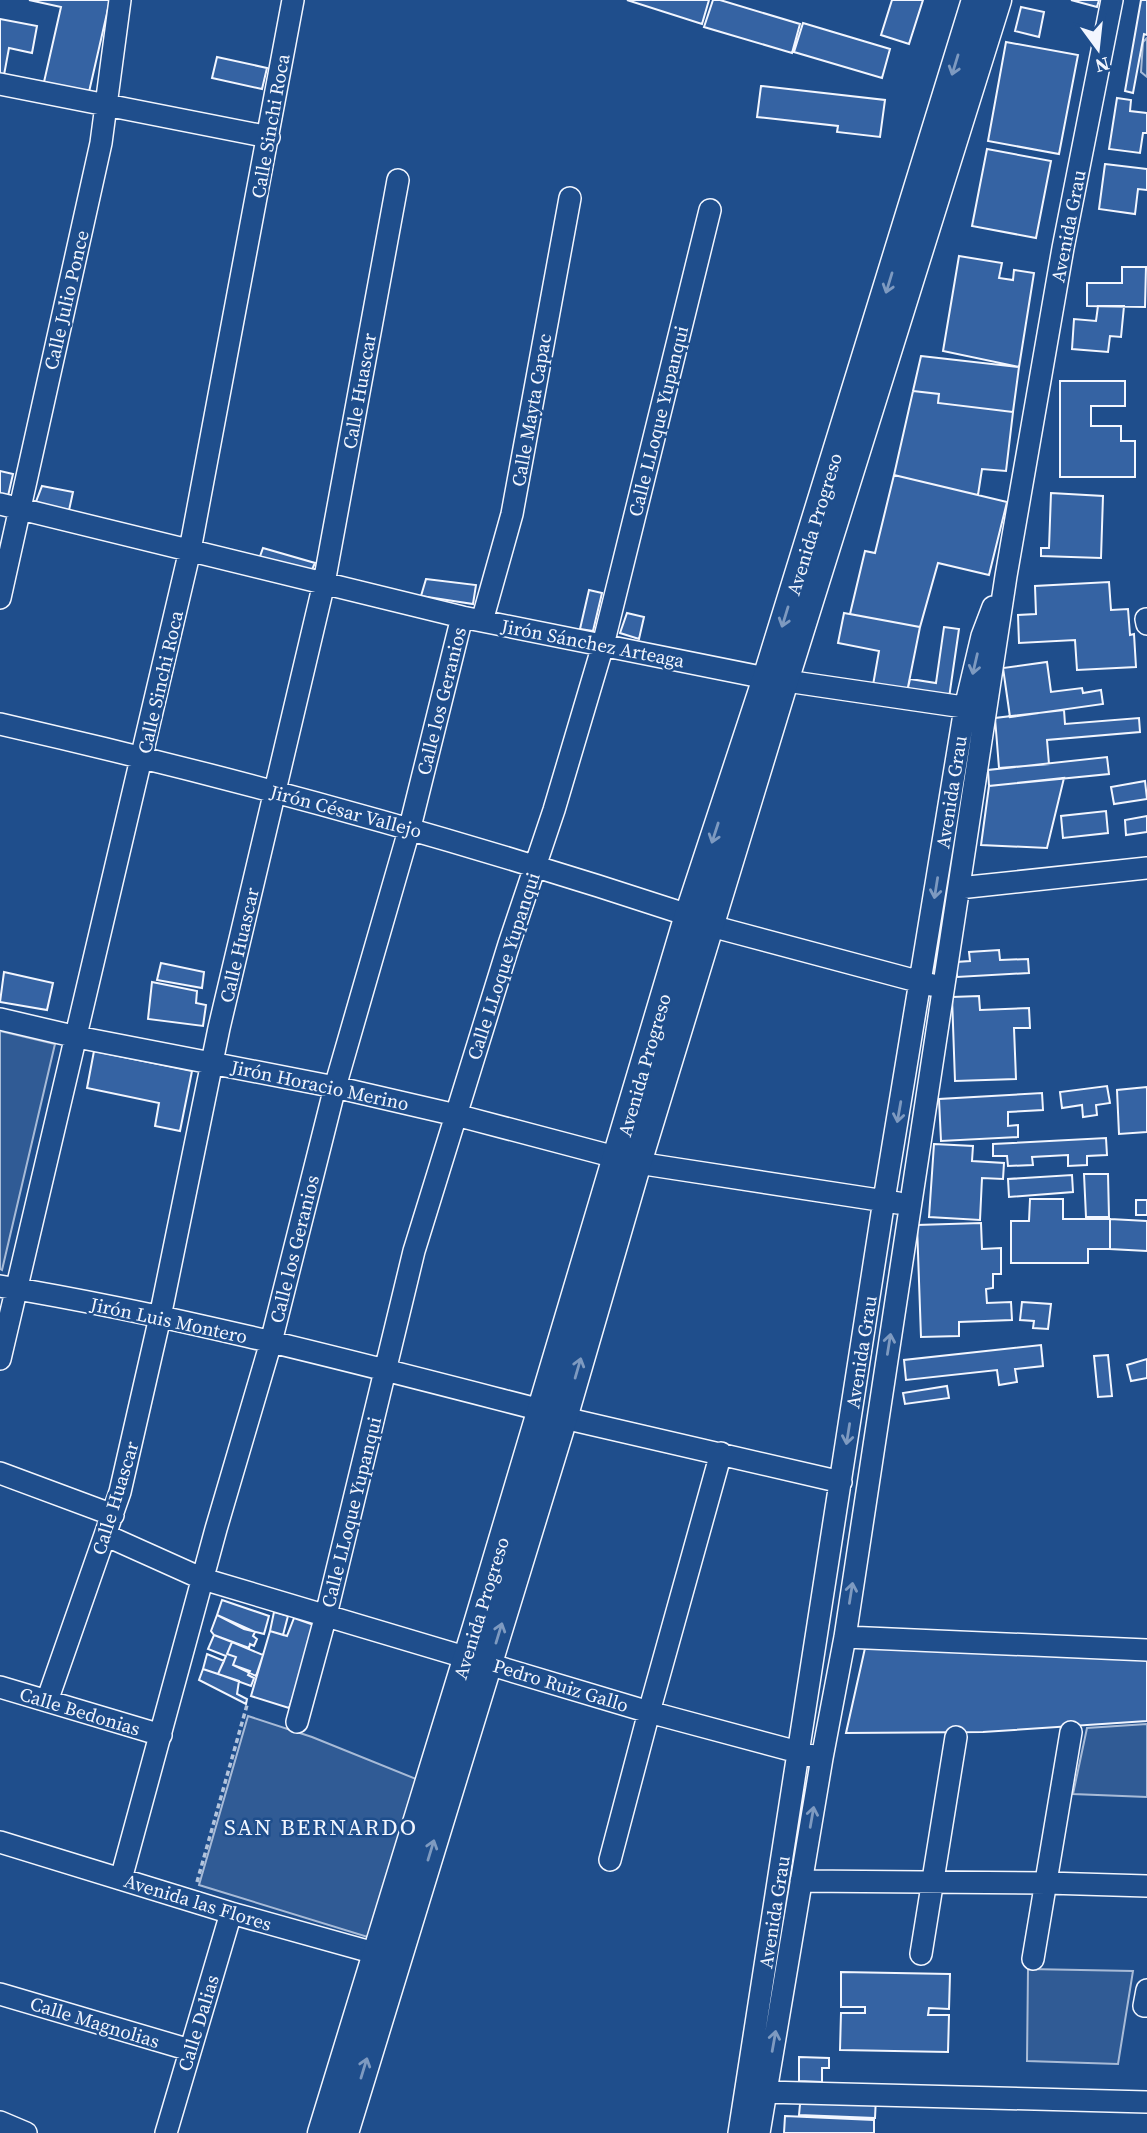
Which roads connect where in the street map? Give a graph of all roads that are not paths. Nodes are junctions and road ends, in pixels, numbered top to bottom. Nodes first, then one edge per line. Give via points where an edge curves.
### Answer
1 (120, 0) edge
2 (293, 0) edge
3 (975, 0) edge
4 (998, 0) edge
5 (1112, 0) edge
6 (0, 84) edge
7 (106, 107) junction
8 (269, 137) junction
9 (398, 180) dead end
10 (570, 198) dead end
11 (710, 210) dead end
12 (10, 506) edge
13 (190, 550) junction
14 (324, 583) junction
15 (0, 598) edge
16 (472, 619) junction
17 (603, 645) junction
18 (776, 680) junction
19 (976, 709) junction
20 (0, 724) edge
21 (143, 756) junction
22 (274, 792) junction
23 (410, 827) junction
24 (536, 865) junction
25 (1147, 868) edge
26 (959, 888) junction
27 (699, 920) junction
28 (920, 983) junction
29 (944, 986) junction
30 (0, 1019) edge
31 (76, 1037) junction
32 (212, 1062) junction
33 (335, 1087) junction
34 (456, 1115) junction
35 (628, 1159) junction
36 (884, 1200) junction
37 (911, 1205) junction
38 (8, 1287) edge
39 (160, 1317) junction
40 (271, 1342) junction
41 (0, 1359) edge
42 (386, 1370) junction
43 (552, 1414) junction
44 (721, 1453) junction
45 (0, 1473) edge
46 (841, 1482) junction
47 (113, 1515) junction
48 (105, 1535) junction
49 (204, 1578) junction
50 (326, 1615) junction
51 (845, 1637) junction
52 (1147, 1650) edge
53 (478, 1660) junction
54 (0, 1687) edge
55 (47, 1701) junction
56 (649, 1712) junction
57 (297, 1723) dead end
58 (1071, 1732) dead end
59 (161, 1735) junction
60 (956, 1737) dead end
61 (799, 1754) junction
62 (822, 1758) junction
63 (0, 1842) edge
64 (610, 1860) dead end
65 (121, 1879) junction
66 (801, 1881) junction
67 (933, 1882) junction
68 (1046, 1883) junction
69 (1147, 1886) edge
70 (231, 1913) junction
71 (921, 1954) dead end
72 (387, 1956) junction
73 (1033, 1959) dead end
74 (1147, 1990) edge
75 (0, 1994) edge
76 (1147, 2006) edge
77 (190, 2050) junction
78 (765, 2092) junction
79 (1147, 2102) edge
80 (0, 2122) edge
81 (26, 2133) edge
82 (166, 2133) edge
83 (321, 2133) edge
84 (345, 2133) edge
85 (739, 2133) edge
86 (759, 2133) edge

1 - 7 street, Calle Julio Ponce
2 - 8 street, Calle Sinchi Roca
3 -> 18 main road, Avenida Progreso
4 - 18 main road, Avenida Progreso
5 - 19 street, Avenida Grau via 1006,576 982,636
6 - 7 street
7 - 8 street
7 - 12 street, Calle Julio Ponce via 101,144
8 - 13 street, Calle Sinchi Roca
9 - 14 street, Calle Huascar
10 - 16 street, Calle Mayta Capac via 512,514
11 - 17 street, Calle LLoque Yupanqui
12 - 13 street, Jirón Sánchez Arteaga
12 - 15 street, Calle Julio Ponce
13 - 14 street, Jirón Sánchez Arteaga
13 - 21 street, Calle Sinchi Roca
14 - 16 street, Jirón Sánchez Arteaga
14 - 22 street, Calle Huascar
16 - 17 street, Jirón Sánchez Arteaga
16 - 23 street, Calle los Geranios
17 - 18 street, Jirón Sánchez Arteaga
17 - 24 street, Calle LLoque Yupanqui
18 - 19 street, Jirón Sánchez Arteaga
18 - 27 main road, Avenida Progreso
19 - 26 street, Avenida Grau
19 -> 28 street, Avenida Grau
20 - 21 street, Jirón César Vallejo
21 - 22 street, Jirón César Vallejo
21 - 31 street, Calle Sinchi Roca
22 - 23 street, Jirón César Vallejo
22 - 32 street, Calle Huascar
23 - 24 street, Jirón César Vallejo
23 - 33 street, Calle los Geranios
24 - 27 street, Jirón César Vallejo
24 - 34 street, Calle LLoque Yupanqui
25 - 26 street
26 - 29 street, Avenida Grau
27 - 28 street, Jirón César Vallejo
27 - 35 main road, Avenida Progreso
28 - 29 street, Jirón César Vallejo
28 -> 36 street, Avenida Grau
29 - 37 street, Avenida Grau
30 - 31 street, Jirón Horacio Merino
31 - 32 street, Jirón Horacio Merino
31 - 38 street, Calle Sinchi Roca
32 - 33 street, Jirón Horacio Merino
32 - 39 street, Calle Huascar
33 - 34 street, Jirón Horacio Merino
33 - 40 street, Calle los Geranios
34 - 35 street, Jirón Horacio Merino
34 - 42 street, Calle LLoque Yupanqui via 414,1251
35 - 36 street, Jirón Horacio Merino
35 - 43 main road, Avenida Progreso
36 - 37 street, Jirón Horacio Merino
36 -> 46 street, Avenida Grau
51 -> 37 street, Avenida Grau
38 - 39 street, Jirón Luis Montero
38 - 41 street, Calle Sinchi Roca
39 - 40 street, Jirón Luis Montero
39 - 47 street, Calle Huascar
40 - 42 street, Jirón Luis Montero
40 - 49 street, Calle los Geranios
42 - 43 street, Jirón Luis Montero
42 - 50 street, Calle LLoque Yupanqui
43 - 44 street, Jirón Luis Montero
43 - 53 main road, Avenida Progreso
44 - 46 street, Jirón Luis Montero
44 - 56 street
45 - 47 street
46 - 61 street, Avenida Grau
47 - 48 street, Calle Huascar
48 - 49 street, Pedro Ruiz Gallo
48 - 55 street, Calle Huascar
49 - 50 street, Pedro Ruiz Gallo
49 - 59 street, Calle los Geranios
50 - 53 street, Pedro Ruiz Gallo
50 - 57 street, Calle LLoque Yupanqui
51 - 52 street
51 - 62 street, Avenida Grau
53 - 56 street, Pedro Ruiz Gallo
53 - 72 main road, Avenida Progreso
54 - 55 street, Calle Bedonias
55 - 59 street, Calle Bedonias
56 - 61 street, Pedro Ruiz Gallo
56 - 64 street
58 - 68 street
59 - 65 street, Calle los Geranios
60 - 67 street
61 - 62 street, Pedro Ruiz Gallo
61 - 85 street, Avenida Grau
66 -> 62 street, Avenida Grau
63 - 65 street, Avenida las Flores
65 - 70 street, Avenida las Flores
66 - 67 street
78 -> 66 street, Avenida Grau
67 - 68 street
67 - 71 street
68 - 69 street
68 - 73 street
70 - 72 street, Avenida las Flores
70 - 77 street, Calle Dalias
72 - 83 main road, Avenida Progreso
84 -> 72 main road, Avenida Progreso
74 - 76 street
75 - 77 street, Calle Magnolias
77 - 82 street, Calle Dalias
78 - 79 street
78 - 86 street, Avenida Grau
80 - 81 street

